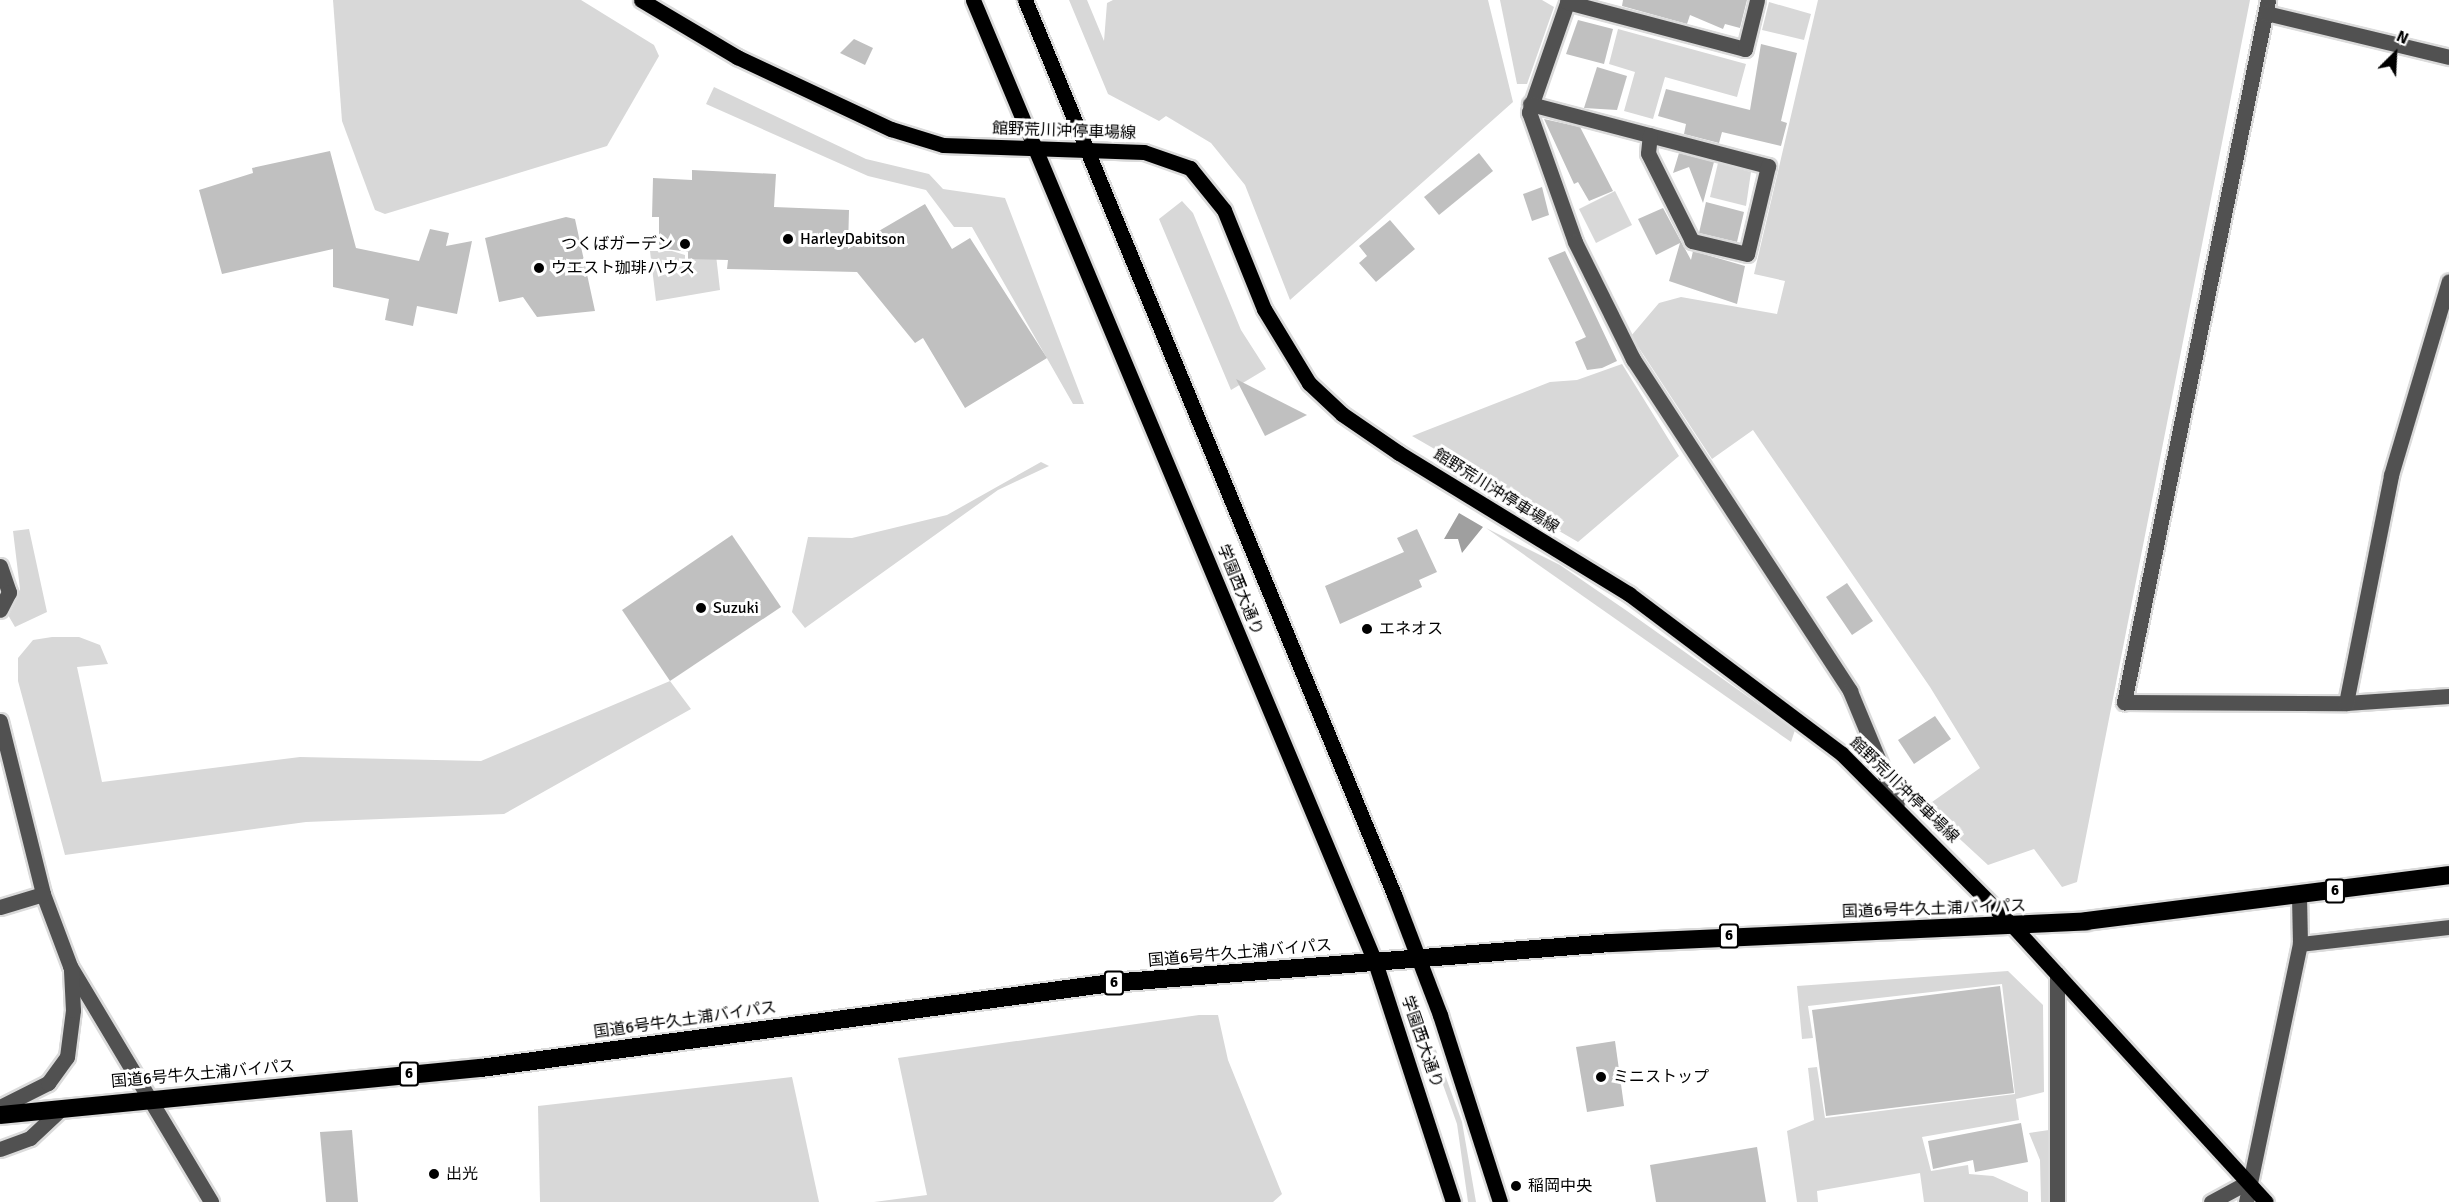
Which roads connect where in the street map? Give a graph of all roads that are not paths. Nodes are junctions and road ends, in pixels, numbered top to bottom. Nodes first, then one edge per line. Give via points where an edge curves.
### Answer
1 (640, 0) edge
2 (973, 0) edge
3 (1025, 0) edge
4 (1757, 0) edge
5 (1568, 1) edge
6 (2267, 7) edge
7 (2449, 57) edge
8 (1530, 104) junction
9 (1650, 135) junction
10 (1037, 148) junction
11 (1084, 148) junction
12 (2449, 281) edge
13 (0, 566) edge
14 (0, 610) edge
15 (2449, 696) edge
16 (2346, 703) junction
17 (0, 722) edge
18 (1897, 804) junction
19 (2449, 875) edge
20 (43, 894) junction
21 (2300, 896) junction
22 (0, 907) edge
23 (2013, 926) junction
24 (2449, 927) edge
25 (2300, 944) junction
26 (1419, 959) junction
27 (1375, 962) junction
28 (70, 966) junction
29 (2056, 974) junction
30 (150, 1098) junction
31 (0, 1107) edge
32 (63, 1107) junction
33 (0, 1115) edge
34 (0, 1149) edge
35 (2248, 1182) junction
36 (211, 1202) edge
37 (1453, 1202) edge
38 (1500, 1202) edge
39 (2057, 1202) edge
40 (2211, 1202) edge
41 (2246, 1202) edge
42 (2266, 1202) edge

1 - 10 main road, 館野荒川沖停車場線 via 718,47 891,129 943,145
2 - 10 main road, 学園西大通り
3 - 11 main road, 学園西大通り
4 - 5 street via 1744,49
5 - 8 street
6 - 7 street
6 - 16 street via 2124,702
8 - 9 street
8 - 18 street via 1533,129 1575,243 1633,359 1850,691
9 - 9 street via 1768,166 1747,254 1692,242 1648,153
10 - 11 main road, 館野荒川沖停車場線
10 - 27 main road, 学園西大通り
11 - 18 main road, 館野荒川沖停車場線 via 1144,153 1190,168 1224,210 1284,347 1309,383 1342,414 1629,594 1757,686
11 - 26 main road, 学園西大通り
12 - 16 street via 2391,475
13 - 14 street via 9,592
15 - 16 street
17 - 20 street
18 - 23 main road, 館野荒川沖停車場線
19 - 21 highway, 国道6号牛久土浦バイパス / 6
20 - 22 street
20 - 28 street
21 - 23 highway, 国道6号牛久土浦バイパス / 6
21 - 25 street
23 - 26 highway, 国道6号牛久土浦バイパス / 6 via 1715,937
23 - 29 main road, 館野荒川沖停車場線
24 - 25 street
25 - 35 street
26 - 27 highway, 6
26 - 38 main road, 学園西大通り
27 - 30 highway, 国道6号牛久土浦バイパス / 6 via 1111,983 481,1068
27 - 37 main road, 学園西大通り
28 - 30 street
28 - 31 street via 73,1010 67,1057 48,1083
29 - 35 main road, 館野荒川沖停車場線
29 - 39 street
30 - 32 highway, 国道6号牛久土浦バイパス / 6
30 - 36 street
32 - 33 highway, 国道6号牛久土浦バイパス / 6
32 - 34 street via 30,1138
35 - 40 street
35 - 41 street
35 - 42 main road, 館野荒川沖停車場線

